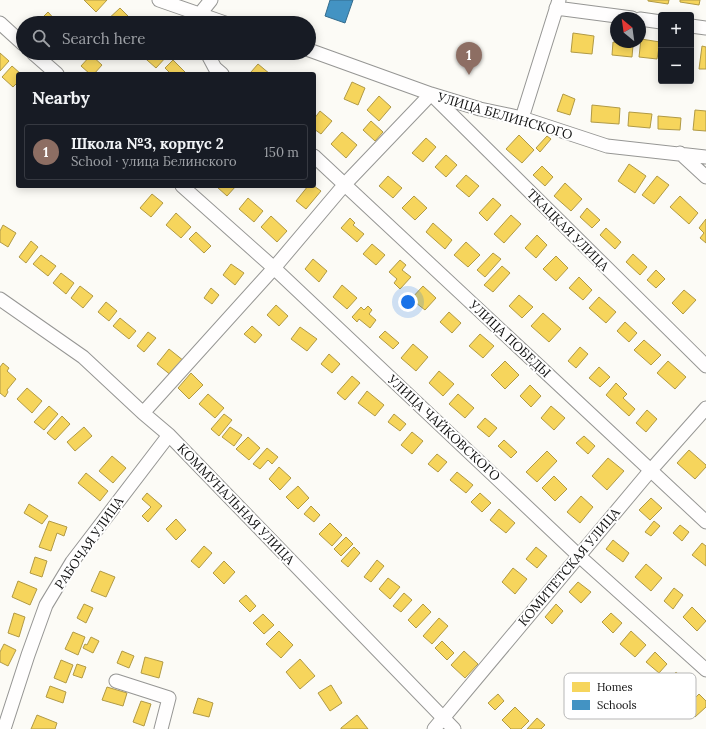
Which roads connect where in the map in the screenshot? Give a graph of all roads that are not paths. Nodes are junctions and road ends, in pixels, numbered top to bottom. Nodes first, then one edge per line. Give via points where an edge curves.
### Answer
1 (159, 0) edge
2 (211, 0) edge
3 (558, 4) edge
4 (610, 14) edge
5 (193, 16) edge
6 (201, 16) edge
7 (646, 20) edge
8 (658, 22) edge
9 (0, 23) edge
10 (694, 26) edge
11 (706, 28) edge
12 (16, 38) edge
13 (316, 53) edge
14 (42, 60) edge
15 (211, 60) edge
16 (55, 72) edge
17 (220, 72) edge
18 (431, 94) junction
19 (522, 118) junction
20 (680, 153) junction
21 (706, 157) edge
22 (316, 158) edge
23 (706, 177) edge
24 (345, 184) junction
25 (184, 188) edge
26 (274, 268) junction
27 (0, 299) edge
28 (706, 366) edge
29 (706, 408) edge
30 (143, 413) junction
31 (169, 435) junction
32 (650, 471) junction
33 (706, 522) edge
34 (578, 555) junction
35 (706, 670) edge
36 (116, 681) dead end
37 (443, 719) junction
38 (4, 729) edge
39 (161, 729) edge
40 (434, 729) edge
41 (454, 729) edge

1 - 5 street
2 - 6 street
3 - 4 street
3 - 19 street
7 - 8 street
9 - 12 street
10 - 11 street
13 - 18 street, УЛИЦА БЕЛИНСКОГО
14 - 16 street
15 - 17 street
18 - 19 street, УЛИЦА БЕЛИНСКОГО via 480,109
18 - 24 street
18 - 28 street, ТКАЦКАЯ УЛИЦА
19 - 20 street, УЛИЦА БЕЛИНСКОГО via 607,146
20 - 21 street, УЛИЦА БЕЛИНСКОГО
20 - 23 street
22 - 24 street, УЛИЦА ПОБЕДЫ
24 - 26 street
24 - 32 street, УЛИЦА ПОБЕДЫ
25 - 26 street, УЛИЦА ЧАЙКОВСКОГО
26 - 30 street
26 - 34 street, УЛИЦА ЧАЙКОВСКОГО
27 - 30 street, КОММУНАЛЬНАЯ УЛИЦА via 83,357
29 - 32 street, КОМИТЕТСКАЯ УЛИЦА
30 - 31 street, КОММУНАЛЬНАЯ УЛИЦА
31 - 37 street, КОММУНАЛЬНАЯ УЛИЦА
31 - 38 street, РАБОЧАЯ УЛИЦА via 72,562 46,605
32 - 33 street, УЛИЦА ПОБЕДЫ
32 - 34 street, КОМИТЕТСКАЯ УЛИЦА
34 - 35 street, УЛИЦА ЧАЙКОВСКОГО
34 - 37 street, КОМИТЕТСКАЯ УЛИЦА
36 - 39 street via 169,698
37 - 40 street, КОМИТЕТСКАЯ УЛИЦА
37 - 41 street, КОММУНАЛЬНАЯ УЛИЦА

